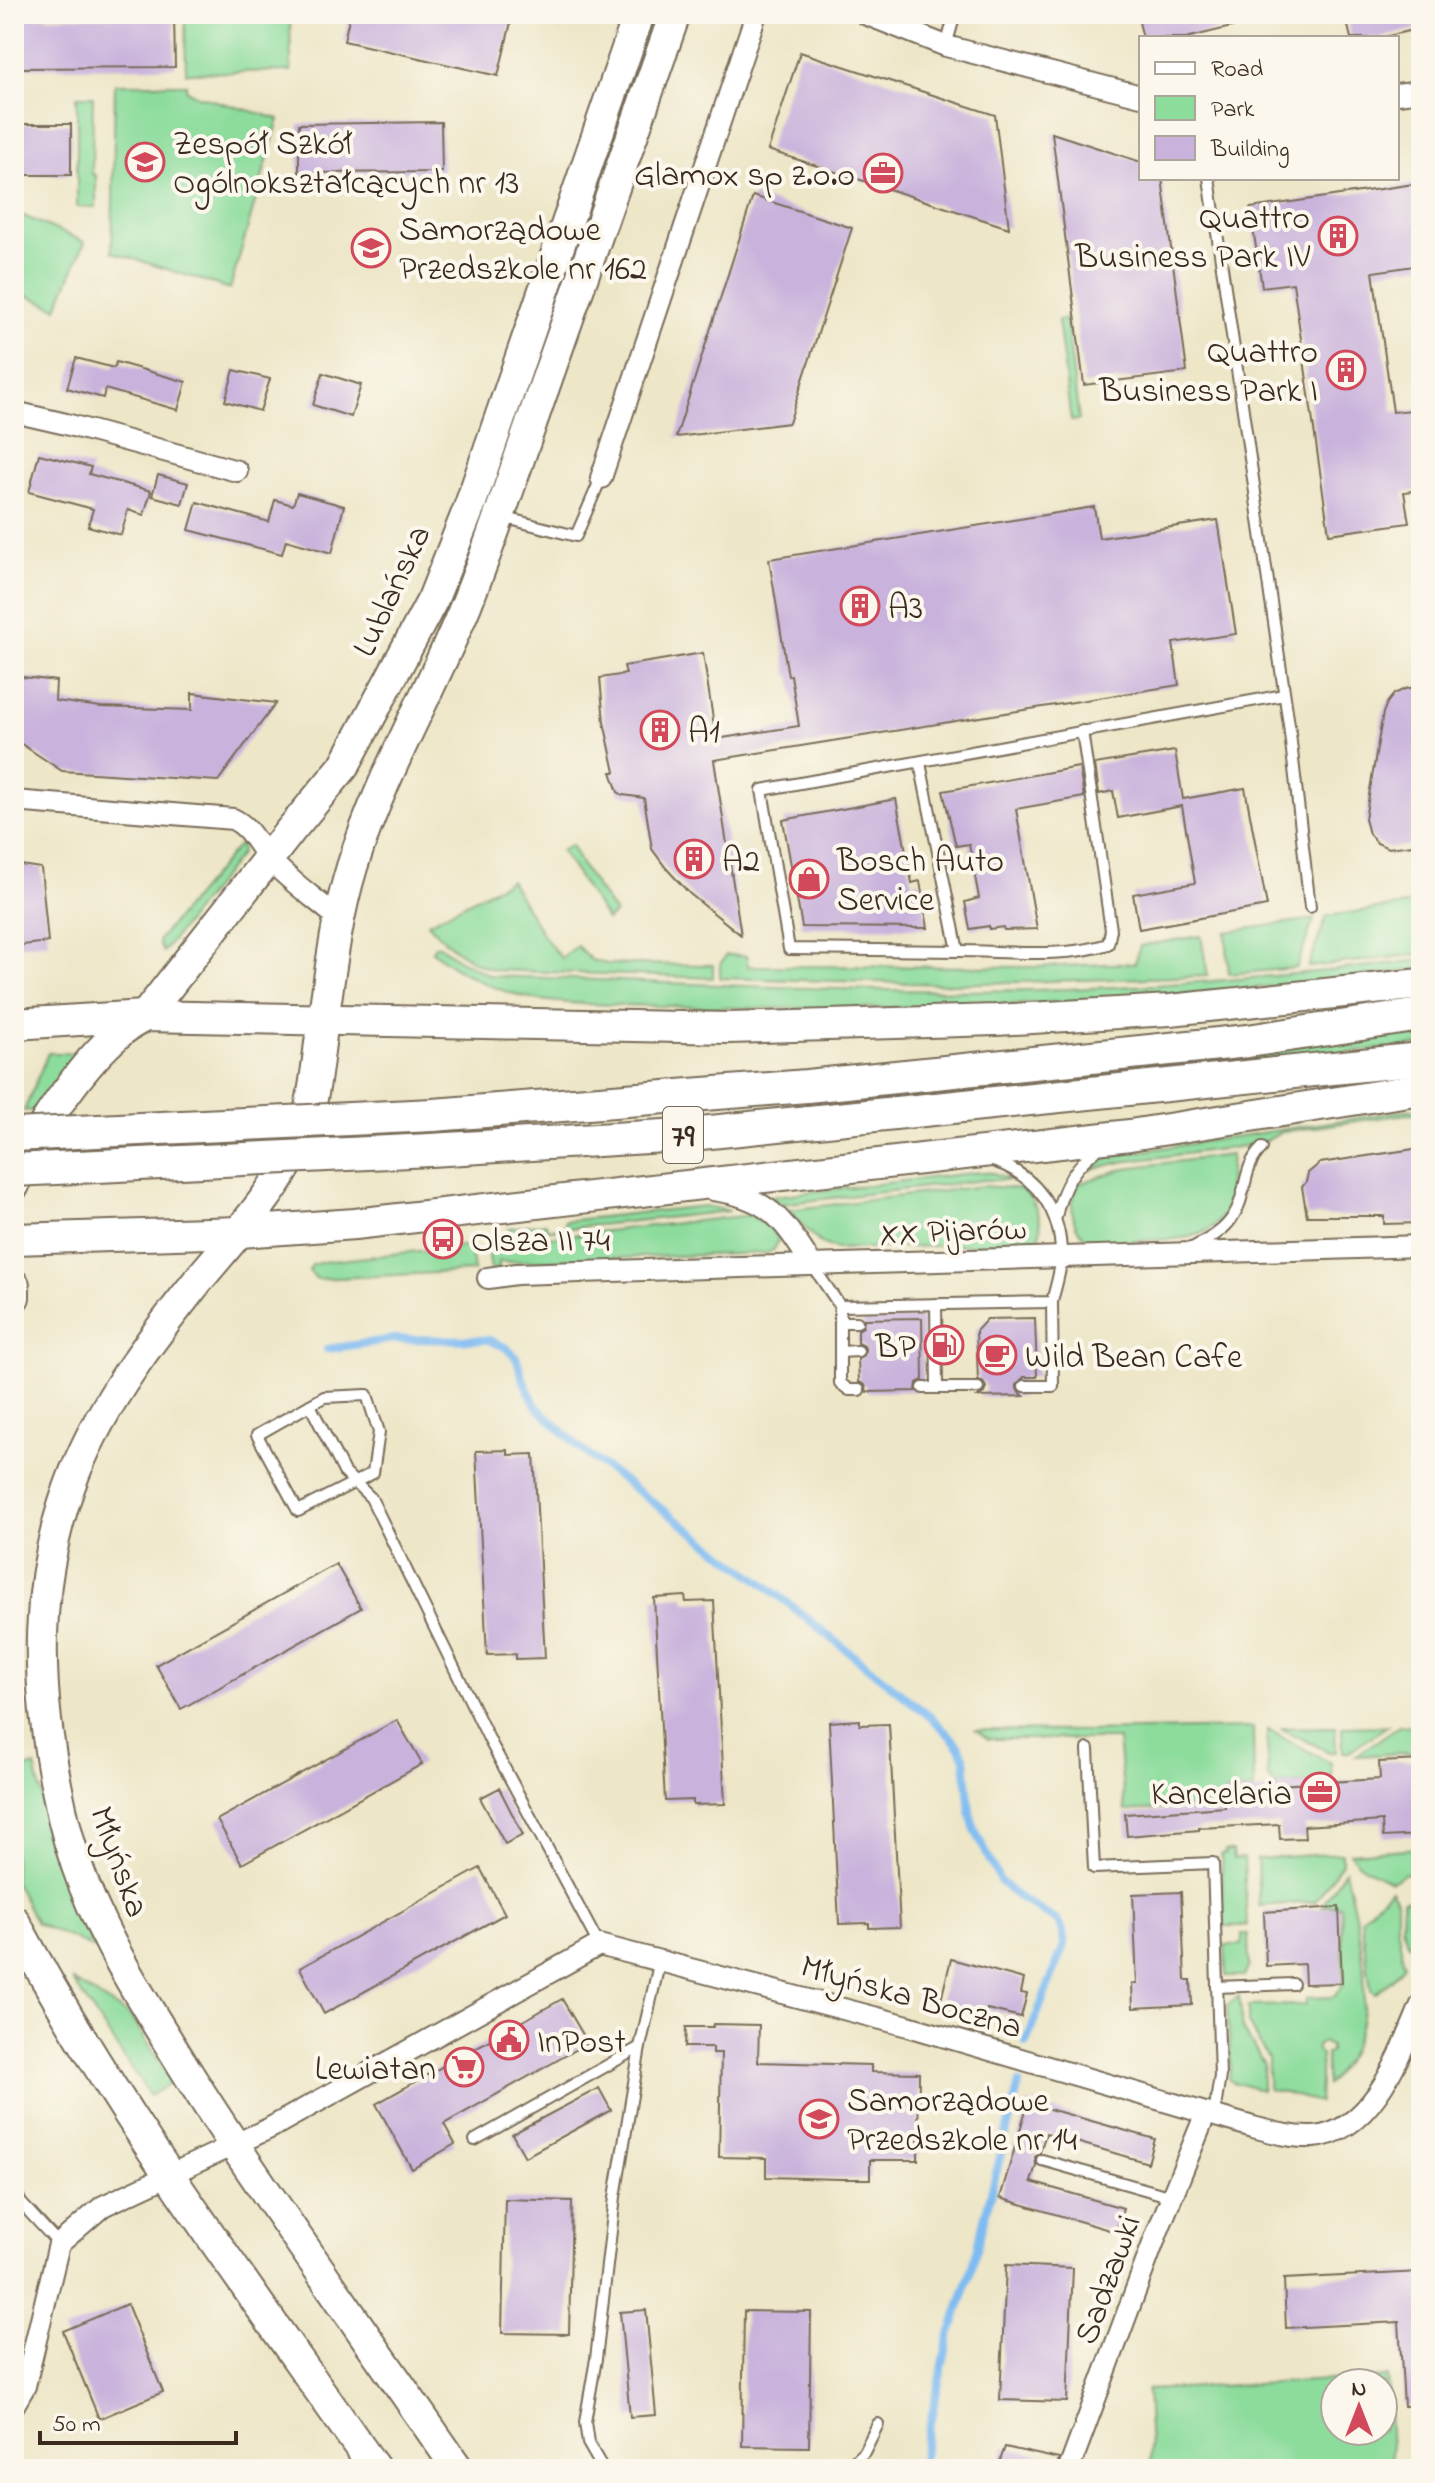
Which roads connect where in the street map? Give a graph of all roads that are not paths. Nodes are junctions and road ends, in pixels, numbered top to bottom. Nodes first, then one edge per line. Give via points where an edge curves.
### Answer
1 (639, 14) edge
2 (675, 14) edge
3 (756, 14) edge
4 (865, 14) edge
5 (955, 14) edge
6 (946, 46) junction
7 (1421, 91) edge
8 (1399, 94) edge
9 (1139, 95) edge
10 (1209, 180) edge
11 (14, 412) edge
12 (237, 471) dead end
13 (601, 478) joint
14 (500, 516) junction
15 (1284, 695) junction
16 (1082, 731) junction
17 (920, 763) junction
18 (14, 801) edge
19 (269, 859) junction
20 (1310, 907) dead end
21 (339, 919) junction
22 (958, 951) junction
23 (1421, 984) edge
24 (1421, 1015) edge
25 (145, 1016) junction
26 (324, 1018) junction
27 (14, 1024) edge
28 (1421, 1059) edge
29 (1421, 1089) edge
30 (14, 1135) edge
31 (1130, 1135) junction
32 (1262, 1148) dead end
33 (951, 1156) junction
34 (14, 1170) edge
35 (14, 1185) edge
36 (665, 1187) junction
37 (1056, 1217) junction
38 (240, 1232) junction
39 (14, 1239) edge
40 (1421, 1246) edge
41 (1181, 1254) junction
42 (1061, 1258) junction
43 (812, 1265) junction
44 (488, 1278) dead end
45 (14, 1285) edge
46 (14, 1297) edge
47 (1052, 1302) junction
48 (936, 1304) junction
49 (840, 1306) junction
50 (922, 1321) dead end
51 (936, 1321) junction
52 (840, 1322) junction
53 (857, 1322) dead end
54 (922, 1349) dead end
55 (936, 1349) junction
56 (858, 1351) dead end
57 (840, 1352) junction
58 (1024, 1386) dead end
59 (923, 1388) dead end
60 (937, 1388) junction
61 (978, 1388) dead end
62 (859, 1390) dead end
63 (310, 1405) junction
64 (355, 1483) junction
65 (1088, 1749) dead end
66 (14, 1921) edge
67 (599, 1945) junction
68 (660, 1960) junction
69 (1293, 1984) dead end
70 (1217, 1987) junction
71 (1421, 2005) edge
72 (640, 2047) junction
73 (1210, 2114) junction
74 (475, 2140) dead end
75 (234, 2146) junction
76 (1042, 2160) dead end
77 (169, 2174) junction
78 (14, 2189) edge
79 (1172, 2197) junction
80 (59, 2244) junction
81 (14, 2405) edge
82 (878, 2424) dead end
83 (375, 2469) edge
84 (458, 2469) edge
85 (603, 2469) edge
86 (846, 2469) edge
87 (1069, 2469) edge

1 - 19 main road, Lublańska via 433,599 344,766
2 - 14 main road, Lublańska
3 - 13 street
4 - 6 street
5 - 6 lane
6 - 9 street
7 - 8 street
10 - 15 lane
11 - 12 street
13 - 14 lane via 576,536
14 - 21 main road, Lublańska via 463,611 378,794
15 - 16 lane
15 - 20 lane
16 - 17 lane
16 - 22 lane via 1111,930 1108,944 1061,952
17 - 22 lane
17 - 22 lane via 762,790 789,949
18 - 19 street via 233,819 255,836
19 - 21 street
19 - 25 main road, Lublańska
21 - 26 main road, Lublańska
23 - 26 main road via 1170,1010 902,1023 729,1028
24 - 30 main road, 79, bridge via 1248,1041 822,1085 433,1115
25 - 26 main road
25 - 27 main road
25 - 35 main road, Lublańska via 99,1052 54,1109
26 - 38 main road, Młyńska via 311,1105 300,1140
28 - 34 main road, 79, bridge via 681,1135
29 - 31 main road
31 - 33 main road
31 - 37 lane via 1081,1163 1067,1183
32 - 41 lane via 1248,1167 1231,1220
33 - 36 main road
33 - 37 lane via 992,1160 1020,1173
36 - 38 main road via 329,1227
36 - 43 street via 726,1192 762,1205 780,1218
37 - 42 lane
38 - 39 main road
38 - 75 main road, Młyńska via 127,1375 81,1460 50,1560 40,1667 53,1773 86,1891 141,2000
40 - 41 street, XX Pijarów
41 - 42 street, XX Pijarów
42 - 43 street, XX Pijarów
42 - 47 lane
43 - 44 street, XX Pijarów
43 - 49 lane
45 - 46 main road
47 - 48 lane
47 - 58 lane via 1053,1386
48 - 49 lane
48 - 51 lane
49 - 52 lane
50 - 51 lane
51 - 55 lane
52 - 53 lane
52 - 57 lane
54 - 55 lane
55 - 60 lane
56 - 57 lane
57 - 62 lane via 840,1383
59 - 60 lane
60 - 61 lane
63 - 64 lane via 344,1472
63 - 64 lane via 324,1397 367,1395 379,1432 373,1473
63 - 64 lane via 257,1435 298,1511
64 - 67 lane via 371,1498 491,1743
65 - 70 lane via 1094,1868 1213,1863
66 - 77 main road via 83,2043
67 - 68 street, Młyńska Boczna
67 - 75 street
68 - 72 lane
68 - 73 street, Młyńska Boczna
69 - 70 lane
70 - 73 lane via 1220,2076
71 - 73 street, Młyńska Boczna via 1373,2102 1339,2129 1298,2137
72 - 74 lane
72 - 85 lane via 585,2422 588,2443
73 - 79 street, Sadzawki
75 - 77 street
75 - 84 main road, Młyńska
76 - 79 lane
77 - 80 street via 103,2206
77 - 83 main road
78 - 80 lane
79 - 87 street, Sadzawki
80 - 81 street via 25,2386
82 - 86 lane via 864,2452

